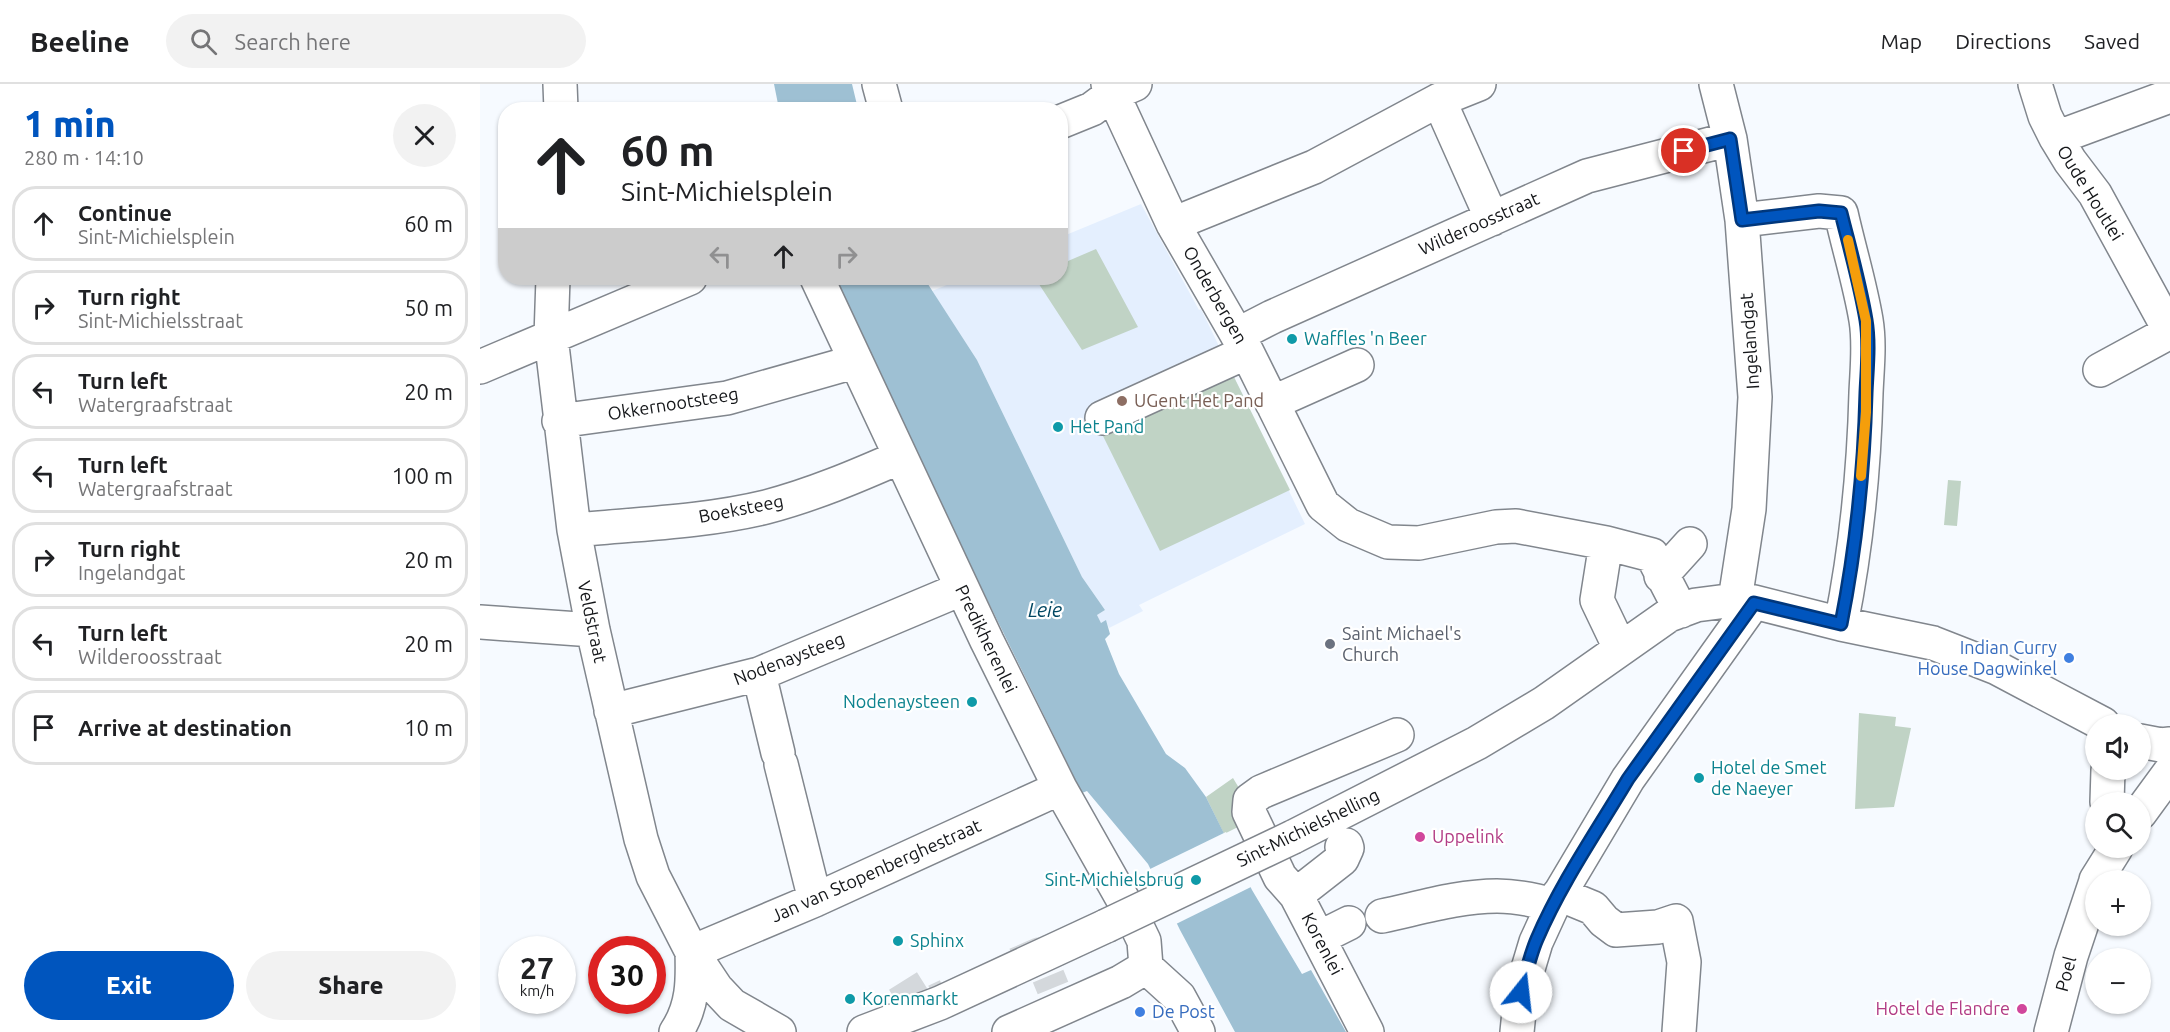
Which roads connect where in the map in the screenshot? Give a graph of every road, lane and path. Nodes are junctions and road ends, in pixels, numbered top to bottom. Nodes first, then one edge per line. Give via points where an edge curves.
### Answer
1 (560, 84) edge
2 (879, 84) edge
3 (1479, 84) edge
4 (1716, 84) edge
5 (2035, 84) edge
6 (1118, 87) edge
7 (2170, 96) edge
8 (1439, 100) junction
9 (561, 102) edge
10 (884, 102) edge
11 (1068, 119) edge
12 (2056, 138) junction
13 (1730, 139) junction
14 (1492, 219) junction
15 (1742, 220) junction
16 (1173, 224) junction
17 (553, 285) edge
18 (674, 285) edge
19 (820, 285) edge
20 (2170, 331) edge
21 (551, 337) junction
22 (1242, 343) junction
23 (854, 362) junction
24 (1357, 364) dead end
25 (480, 367) edge
26 (2100, 370) dead end
27 (1272, 403) junction
28 (1102, 418) dead end
29 (559, 421) junction
30 (900, 457) junction
31 (574, 530) junction
32 (1682, 541) dead end
33 (1606, 543) junction
34 (1661, 576) junction
35 (961, 589) junction
36 (1745, 601) junction
37 (1681, 611) junction
38 (480, 622) edge
39 (1841, 624) junction
40 (593, 630) junction
41 (1620, 648) junction
42 (759, 674) junction
43 (611, 711) junction
44 (2085, 714) edge
45 (1396, 735) dead end
46 (2151, 743) edge
47 (2170, 744) edge
48 (2170, 772) edge
49 (1060, 788) junction
50 (2151, 798) edge
51 (1342, 847) dead end
52 (1288, 886) junction
53 (1556, 899) junction
54 (814, 900) junction
55 (2085, 914) edge
56 (1382, 916) dead end
57 (1349, 923) dead end
58 (1319, 938) junction
59 (692, 952) junction
60 (1158, 977) junction
61 (1517, 1031) edge
62 (676, 1032) edge
63 (779, 1032) edge
64 (864, 1032) edge
65 (1009, 1032) edge
66 (1198, 1032) edge
67 (1367, 1032) edge
68 (1679, 1032) edge
69 (2051, 1032) edge

1 - 9 street
2 - 10 street
3 - 8 street
4 - 13 street, Ingelandgat
5 - 12 street, Oude Houtlei
6 - 11 street via 1092,109
6 - 16 street, Onderbergen
7 - 12 street
8 - 14 street
8 - 16 street via 1314,167
12 - 20 street, Oude Houtlei via 2095,194
13 - 14 street, Wilderoosstraat via 1587,176
13 - 15 street, Ingelandgat
14 - 22 street, Wilderoosstraat via 1272,316
15 - 36 street, Ingelandgat via 1755,397
15 - 39 street via 1819,211 1841,213 1866,321 1868,348 1860,483
16 - 22 street, Onderbergen
17 - 21 street, Veldstraat
18 - 21 street
19 - 23 street, Predikherenlei
20 - 26 street
21 - 25 street
21 - 29 street, Veldstraat
22 - 27 street, Onderbergen
22 - 28 street, Wilderoosstraat
23 - 29 street, Okkernootsteeg via 727,398
23 - 30 street, Predikherenlei
24 - 27 street
27 - 33 street, Onderbergen via 1323,505 1348,525 1388,542 1419,543 1516,526
29 - 31 street, Veldstraat
30 - 31 street, Boeksteeg via 847,480 766,507
30 - 35 street, Predikherenlei
31 - 40 street, Veldstraat
32 - 34 street
33 - 34 street via 1652,555
33 - 41 street via 1597,600
34 - 37 street
35 - 42 street, Nodenaysteeg
35 - 49 street, Predikherenlei
36 - 37 street, Sint-Michielshelling via 1696,605
36 - 39 street
36 - 53 street via 1628,779
37 - 41 street, Sint-Michielshelling
38 - 40 street
39 - 44 street via 1933,643 1997,668
40 - 43 street, Veldstraat
41 - 64 street, Sint-Michielshelling, bridge via 1544,703 1477,743 1293,837 940,1003
42 - 43 street, Nodenaysteeg
42 - 54 street
43 - 59 street, Veldstraat via 652,876
45 - 52 street via 1269,788 1250,800 1249,812
46 - 47 street
48 - 50 street
49 - 54 street, Jan van Stopenberghestraat
49 - 60 street, Predikherenlei via 1130,912
51 - 52 street, Korenlei via 1346,846 1347,853 1342,859
52 - 58 street, Korenlei
53 - 56 street via 1474,897
53 - 61 street via 1536,942 1521,992
53 - 68 street via 1593,908 1616,930 1658,927 1676,921 1684,962
54 - 59 street, Jan van Stopenberghestraat
55 - 69 street, Poel
57 - 58 street
58 - 67 street, Korenlei
59 - 62 street via 691,1003
59 - 63 street, Veldstraat via 732,1005
60 - 65 street via 1057,998
60 - 66 street via 1179,997

